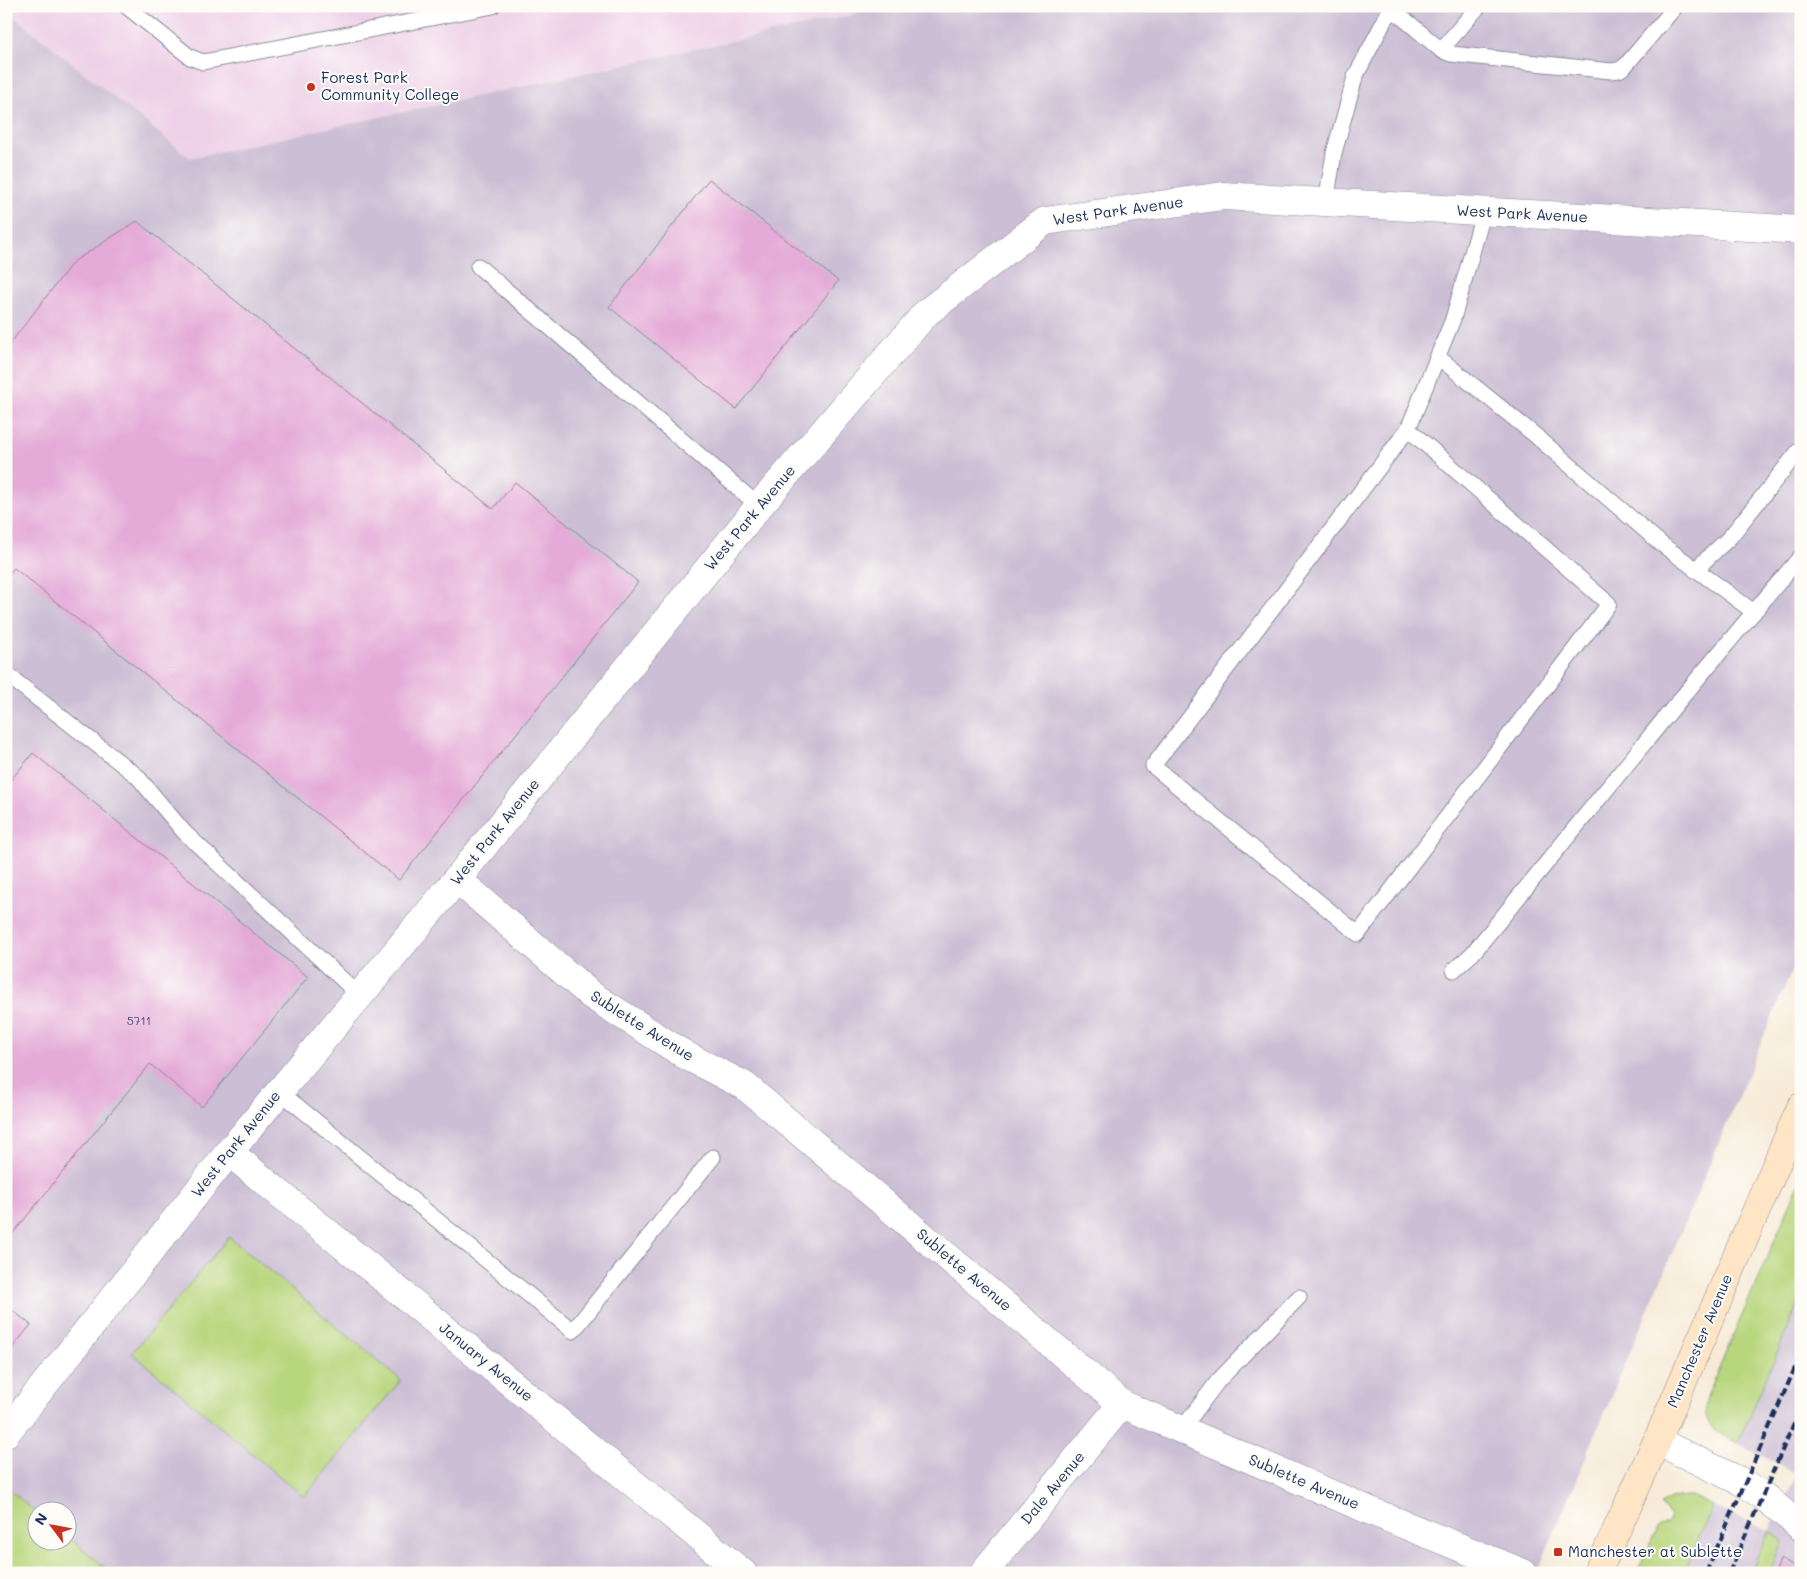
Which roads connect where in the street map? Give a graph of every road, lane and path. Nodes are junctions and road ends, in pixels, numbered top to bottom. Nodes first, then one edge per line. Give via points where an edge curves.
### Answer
1 (126, 6) edge
2 (493, 6) edge
3 (1479, 6) edge
4 (1676, 6) edge
5 (1390, 7) edge
6 (1441, 50) junction
7 (1326, 202) junction
8 (1484, 211) junction
9 (1801, 230) edge
10 (478, 266) dead end
11 (1438, 357) junction
12 (1408, 429) junction
13 (1801, 448) edge
14 (759, 506) junction
15 (1801, 556) edge
16 (1695, 570) junction
17 (1754, 612) junction
18 (6, 674) edge
19 (457, 879) junction
20 (1454, 970) dead end
21 (359, 995) junction
22 (279, 1092) junction
23 (1801, 1107) edge
24 (229, 1152) junction
25 (713, 1158) dead end
26 (1299, 1297) dead end
27 (1122, 1404) junction
28 (1182, 1429) junction
29 (6, 1433) edge
30 (1657, 1441) junction
31 (1801, 1527) edge
32 (743, 1573) edge
33 (983, 1573) edge
34 (1523, 1573) edge
35 (1597, 1573) edge

1 - 2 lane via 190,57 203,62
3 - 6 lane
4 - 6 lane via 1619,70 1450,54
5 - 6 lane
5 - 7 lane via 1355,78 1334,153
7 - 8 street, West Park Avenue
7 - 14 street, West Park Avenue via 1223,196 1045,221 926,313
8 - 9 street, West Park Avenue
8 - 11 lane via 1453,319
10 - 14 lane
11 - 12 lane
11 - 16 lane
12 - 12 lane via 1609,604 1358,934 1153,766
13 - 16 lane via 1730,537
14 - 19 street, West Park Avenue
15 - 17 lane
16 - 17 lane
17 - 20 lane via 1472,954
18 - 21 lane via 137,776 184,832
19 - 21 street, West Park Avenue
19 - 27 street, Sublette Avenue via 591,995 685,1055 745,1086
21 - 22 street, West Park Avenue
22 - 24 street, West Park Avenue
22 - 25 lane via 574,1331
23 - 30 main road, Manchester Avenue
24 - 29 street, West Park Avenue
24 - 32 street, January Avenue
26 - 28 lane via 1218,1381
27 - 28 street, Sublette Avenue
27 - 33 street, Dale Avenue
28 - 34 street, Sublette Avenue
30 - 31 street via 1744,1483
30 - 35 main road, Manchester Avenue

